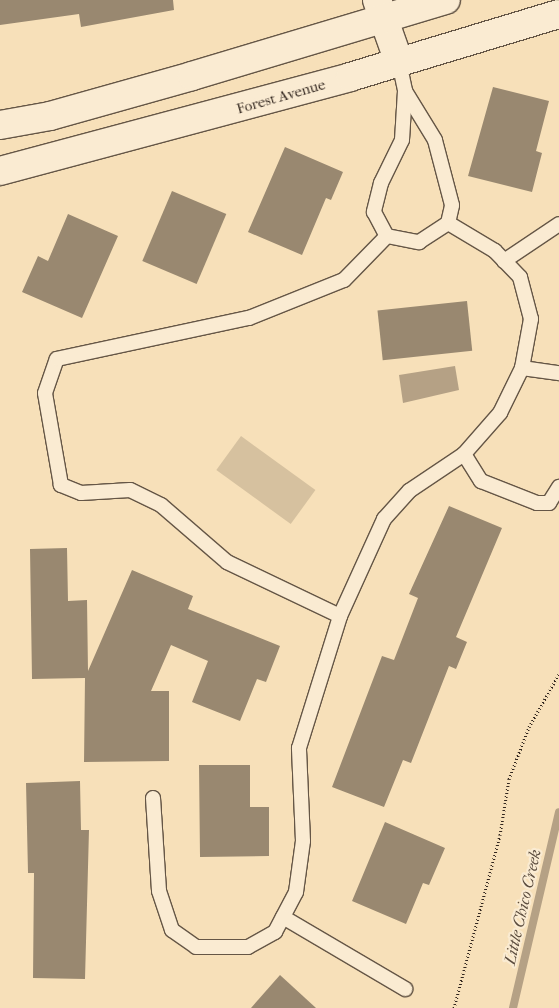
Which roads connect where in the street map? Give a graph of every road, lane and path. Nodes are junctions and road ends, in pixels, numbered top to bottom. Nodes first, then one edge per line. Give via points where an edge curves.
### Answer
1 (446, 0) edge
2 (380, 9) edge
3 (559, 14) edge
4 (399, 62) junction
5 (405, 91) junction
6 (0, 126) edge
7 (0, 171) edge
8 (448, 224) junction
9 (559, 224) edge
10 (387, 236) junction
11 (504, 261) junction
12 (522, 368) junction
13 (559, 373) edge
14 (464, 454) junction
15 (559, 487) edge
16 (340, 616) junction
17 (559, 674) edge
18 (153, 798) dead end
19 (283, 917) junction
20 (405, 989) dead end
21 (454, 1008) edge

1 - 2 street
2 - 4 street
2 - 6 street via 50,116
3 - 4 street, Forest Avenue
4 - 5 lane
4 - 7 street, Forest Avenue via 134,138
5 - 8 lane via 435,140 452,205
5 - 10 lane via 402,140 381,183 374,212
8 - 10 lane via 419,242
8 - 11 lane via 495,251
9 - 11 lane
10 - 16 lane via 344,280 248,318 57,359 44,393 61,485 81,493 130,490 160,505 227,562
11 - 12 lane via 520,277 531,320
12 - 13 lane
12 - 14 lane via 500,414
14 - 15 lane via 481,481 537,503 549,503
14 - 16 lane via 409,491 384,519
16 - 19 lane via 299,748 303,841 296,892
17 - 21 path via 529,727 508,778 500,835
18 - 19 lane via 159,891 172,930 196,947 248,946 274,932
19 - 20 lane

